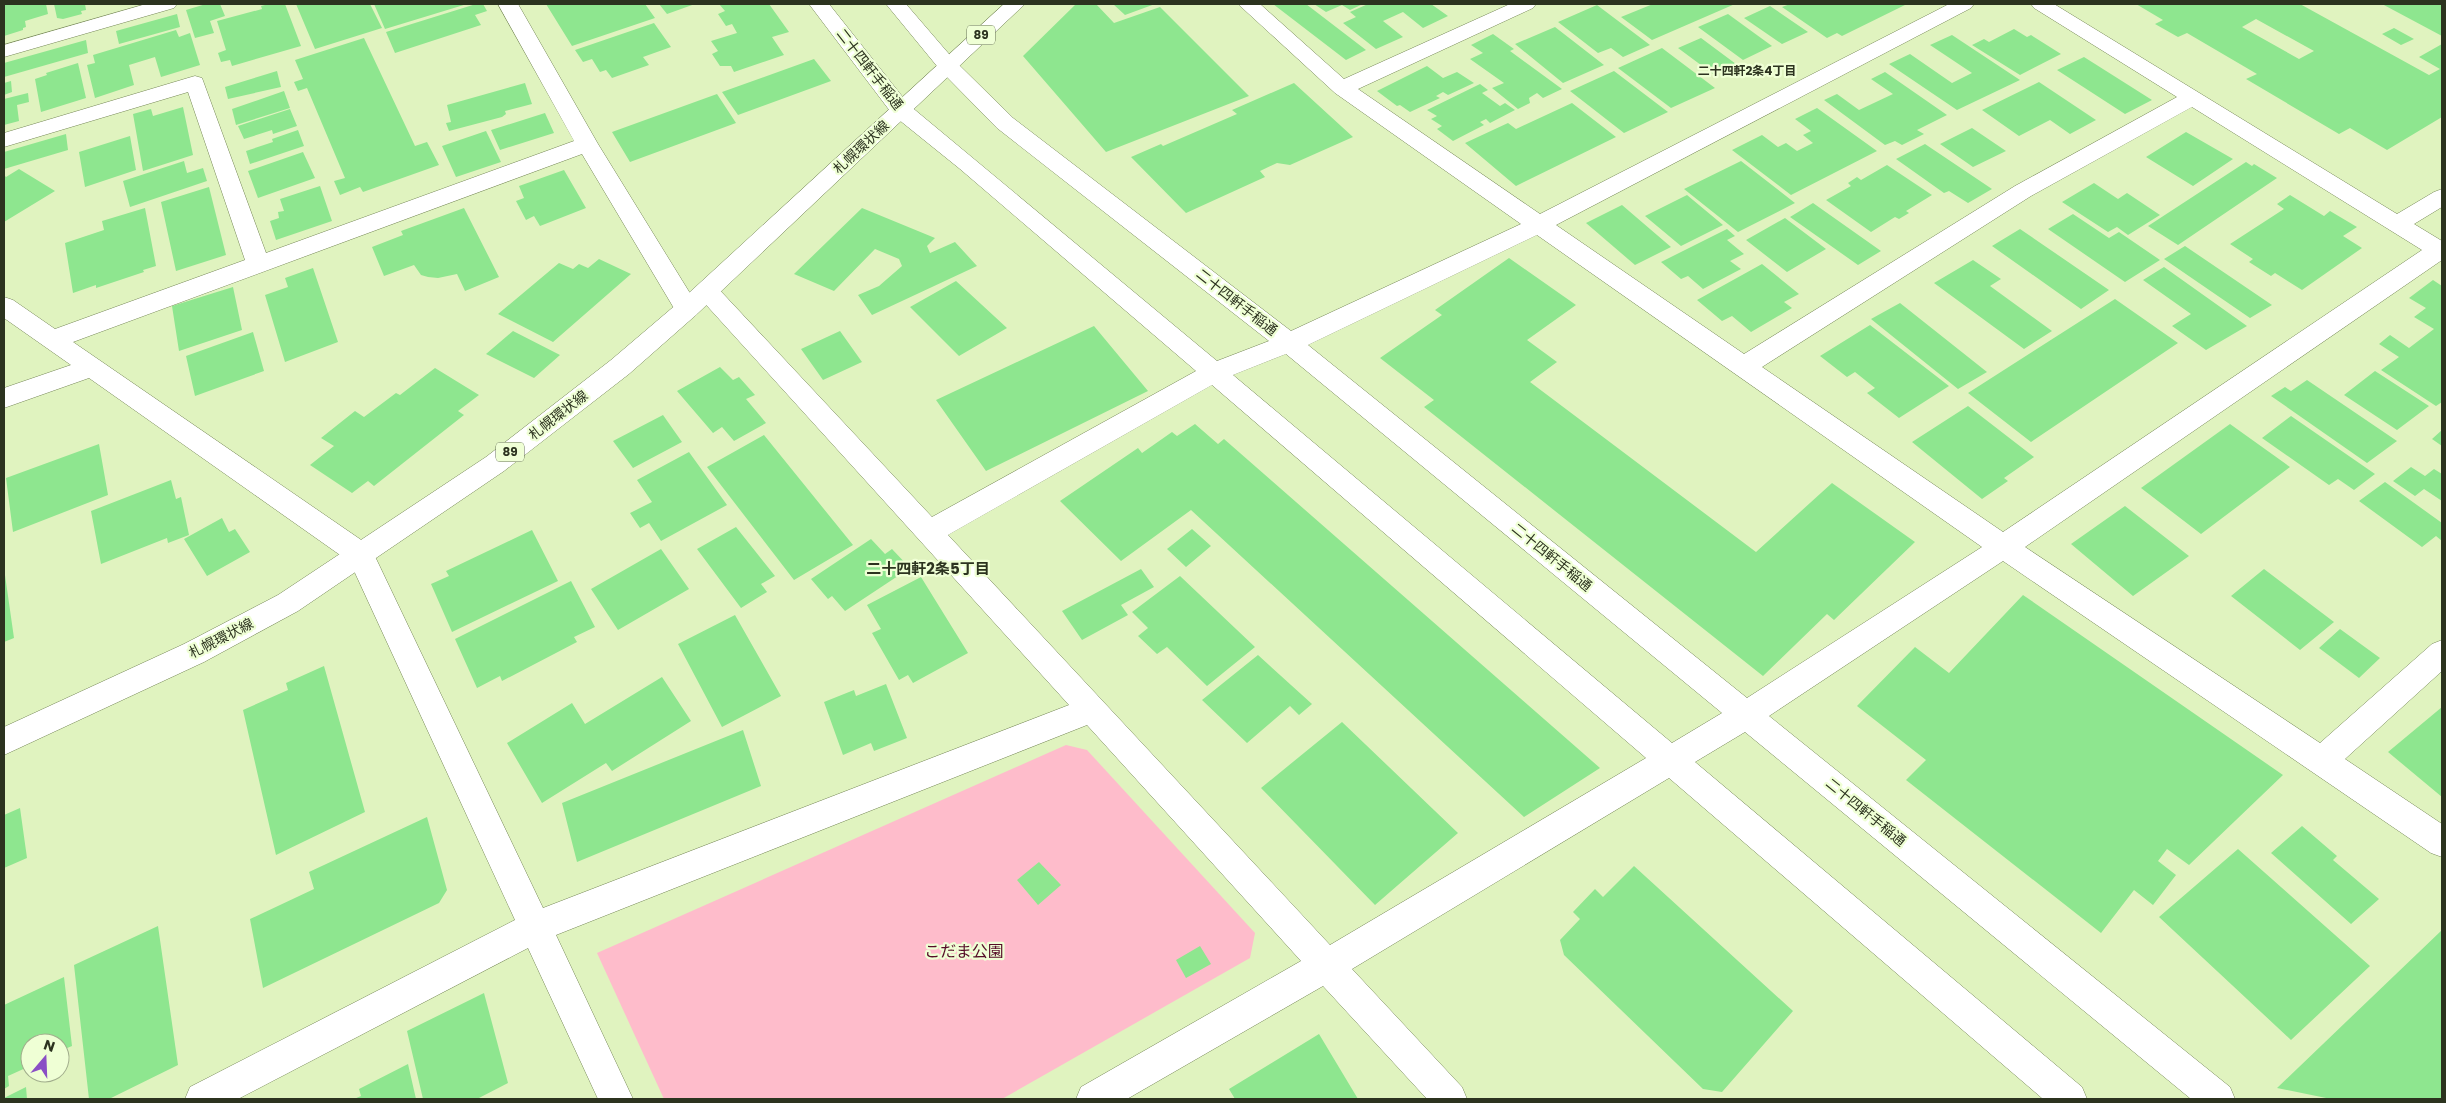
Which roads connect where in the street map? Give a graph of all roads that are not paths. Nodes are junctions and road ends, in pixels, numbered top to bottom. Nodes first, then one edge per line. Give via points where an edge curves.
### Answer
1 (167, 4) edge
2 (508, 4) edge
3 (819, 4) edge
4 (896, 4) edge
5 (1015, 4) edge
6 (1248, 4) edge
7 (1526, 4) edge
8 (1964, 4) edge
9 (2041, 4) edge
10 (4, 51) edge
11 (948, 66) junction
12 (1342, 88) junction
13 (2192, 98) junction
14 (901, 110) junction
15 (4, 140) edge
16 (587, 144) junction
17 (2442, 197) edge
18 (1538, 224) junction
19 (2397, 224) junction
20 (2441, 251) edge
21 (258, 264) junction
22 (697, 300) junction
23 (4, 306) edge
24 (51, 340) junction
25 (1289, 343) junction
26 (1743, 367) junction
27 (90, 368) junction
28 (1215, 372) junction
29 (4, 398) edge
30 (929, 532) junction
31 (2002, 547) junction
32 (360, 554) junction
33 (2442, 653) edge
34 (1092, 710) junction
35 (1746, 715) junction
36 (4, 741) edge
37 (1671, 760) junction
38 (2321, 761) junction
39 (2442, 842) edge
40 (536, 927) junction
41 (1327, 965) junction
42 (202, 1099) edge
43 (616, 1099) edge
44 (1093, 1099) edge
45 (1450, 1099) edge
46 (2070, 1099) edge
47 (2218, 1099) edge

1 - 10 street
2 - 16 street
3 - 14 street, 二十四軒手稲通
4 - 11 street, 二十四軒手稲通
5 - 11 street, 札幌環状線 / 89
6 - 12 street
7 - 12 street
8 - 18 street
9 - 13 street
11 - 14 street, 札幌環状線 / 89
11 - 25 street, 二十四軒手稲通 via 1005,123
12 - 18 street
13 - 19 street
13 - 26 street via 2023,191
14 - 22 street, 札幌環状線 / 89
14 - 28 street, 二十四軒手稲通
15 - 21 street via 195,83
16 - 21 street
16 - 22 street
17 - 19 street
18 - 25 street
18 - 26 street
19 - 20 street
20 - 31 street
21 - 24 street
22 - 30 street
22 - 32 street, 札幌環状線 / 89 via 620,367 495,464
23 - 24 street
24 - 27 street
25 - 28 street
25 - 35 street, 二十四軒手稲通
26 - 31 street
27 - 29 street
27 - 32 street
28 - 30 street
28 - 37 street, 二十四軒手稲通
30 - 34 street
31 - 35 street
31 - 38 street
32 - 36 street, 札幌環状線 / 89 via 288,603 194,653
32 - 40 street
33 - 38 street
34 - 40 street
34 - 41 street
35 - 37 street
35 - 47 street, 二十四軒手稲通
37 - 41 street
37 - 46 street, 二十四軒手稲通
38 - 39 street
40 - 42 street
40 - 43 street
41 - 44 street
41 - 45 street

